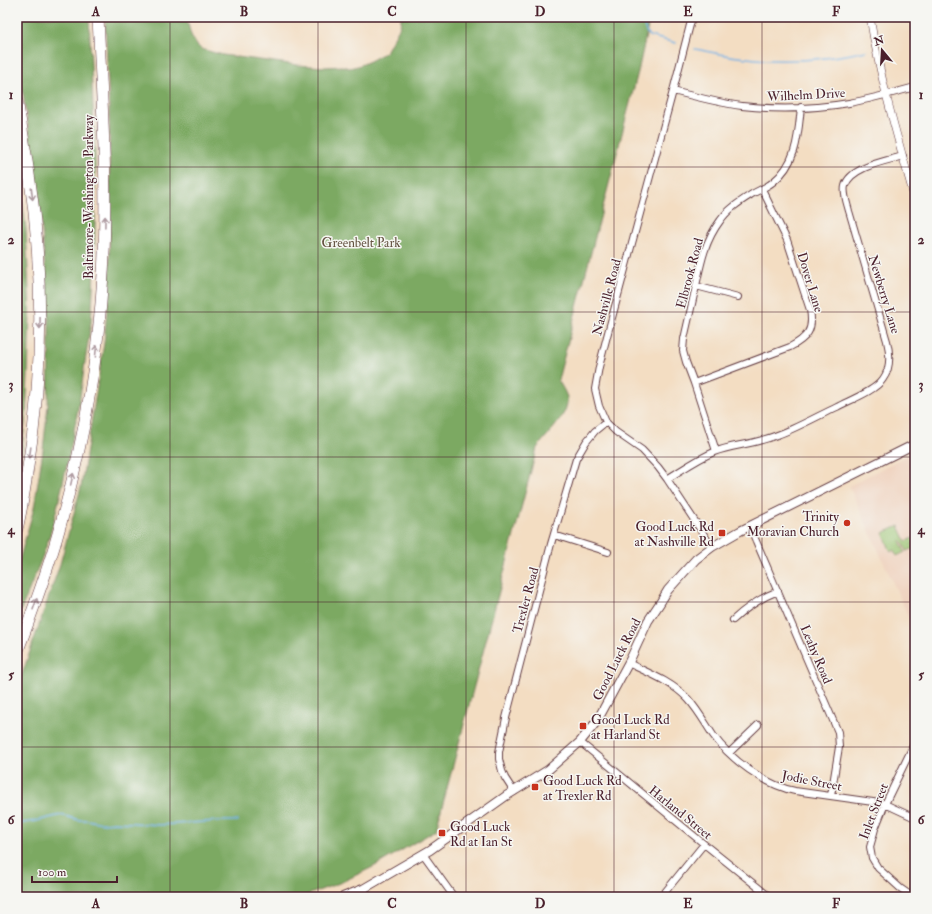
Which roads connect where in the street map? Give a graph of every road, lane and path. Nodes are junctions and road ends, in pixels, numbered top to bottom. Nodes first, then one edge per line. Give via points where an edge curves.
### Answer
1 (98, 17) edge
2 (692, 17) edge
3 (870, 17) edge
4 (915, 87) edge
5 (673, 91) junction
6 (887, 94) junction
7 (17, 100) edge
8 (801, 108) junction
9 (903, 156) junction
10 (762, 189) junction
11 (915, 200) edge
12 (696, 286) junction
13 (738, 297) dead end
14 (694, 383) junction
15 (606, 422) junction
16 (915, 444) edge
17 (716, 451) junction
18 (667, 480) junction
19 (750, 526) junction
20 (17, 529) edge
21 (554, 535) junction
22 (712, 547) junction
23 (608, 552) dead end
24 (778, 591) junction
25 (733, 620) dead end
26 (17, 654) edge
27 (628, 663) junction
28 (758, 725) dead end
29 (580, 742) junction
30 (915, 742) edge
31 (729, 753) junction
32 (514, 792) junction
33 (831, 796) junction
34 (885, 804) junction
35 (915, 818) edge
36 (704, 844) junction
37 (423, 854) junction
38 (363, 889) junction
39 (761, 894) edge
40 (343, 897) edge
41 (368, 897) edge
42 (454, 897) edge
43 (661, 897) edge
44 (770, 897) edge
45 (913, 897) edge

26 -> 1 highway, Baltimore-Washington Parkway via 45,576 65,509 95,362 105,216
2 - 5 street, Nashville Road
3 - 6 street
4 - 6 street, Wilhelm Drive
5 - 8 street, Wilhelm Drive via 741,106
5 - 15 street, Nashville Road via 599,367 595,389
6 - 8 street, Wilhelm Drive via 849,103
6 - 9 street
7 -> 20 highway via 35,223 40,313 36,402
8 - 10 street, Elbrook Road via 792,159 782,174
9 - 11 street
9 - 17 street, Newberry Lane via 858,170 845,186 849,211 888,341 890,357 886,374 868,391 795,428 762,440
10 - 12 street, Elbrook Road via 741,201 720,219 702,256
10 - 14 street, Dover Lane via 787,240 810,310 810,330 804,338 790,347
12 - 13 street
12 - 14 street, Elbrook Road via 683,351
14 - 17 street, Elbrook Road
15 - 18 street, Nashville Road via 642,450
15 - 21 street, Trexler Road via 586,442 576,459
16 - 19 main road, Good Luck Road
17 - 18 street, Newberry Lane
18 - 22 street, Nashville Road
19 - 22 main road, Good Luck Road
19 - 24 street, Leahy Road
21 - 23 street
21 - 32 street, Trexler Road via 499,752 502,771
22 - 27 main road, Good Luck Road via 696,559 668,590 648,622
24 - 25 street via 754,602
24 - 33 street, Leahy Road via 838,732 839,747
27 - 29 main road, Good Luck Road via 597,721
27 - 31 street, Jodie Street via 658,677 684,696
28 - 31 street
29 - 32 main road, Good Luck Road via 548,770
29 - 36 street, Harland Street
30 - 34 street, Inlet Street
31 - 33 street, Jodie Street via 754,773 784,789
32 - 37 main road, Good Luck Road
33 - 34 street, Jodie Street
34 - 35 street, Jodie Street
34 - 45 street, Inlet Street via 872,838 870,855 878,868
36 - 39 street, Harland Street
36 - 43 street
37 - 38 main road, Good Luck Road
37 - 42 street
38 - 40 main road, Good Luck Road
38 - 41 street
39 - 44 street, Harland Street

